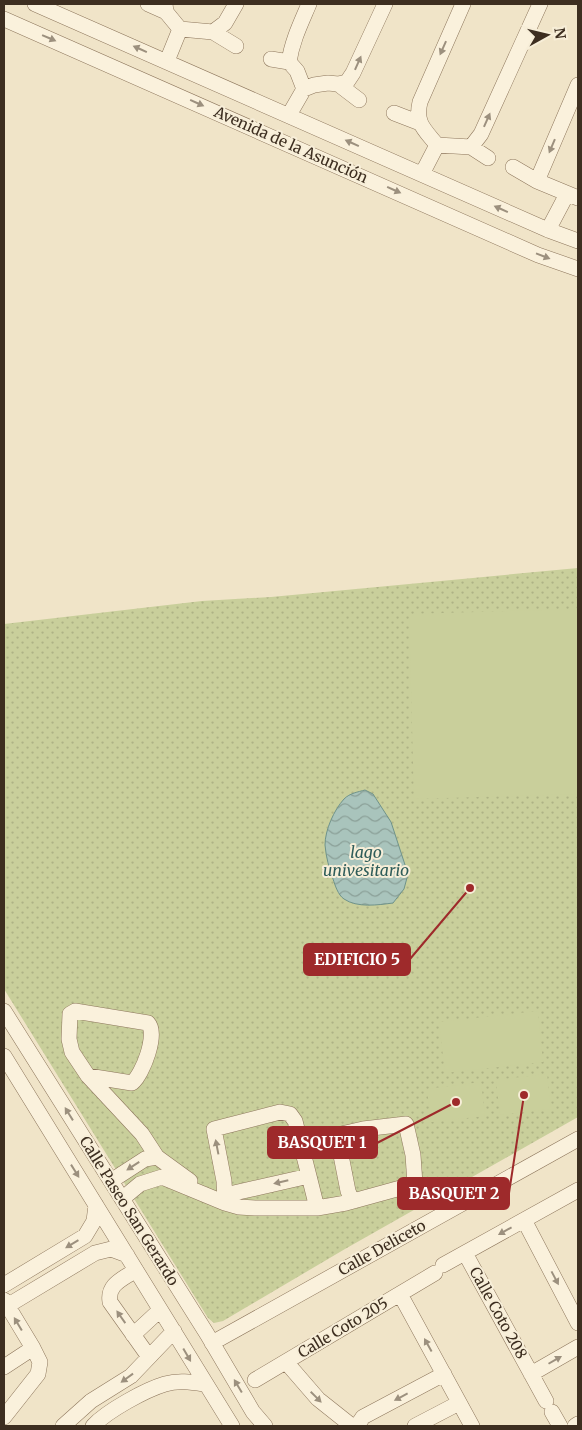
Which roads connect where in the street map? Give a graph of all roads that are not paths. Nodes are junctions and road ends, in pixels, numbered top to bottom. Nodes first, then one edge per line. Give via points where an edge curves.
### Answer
1 (38, 4) edge
2 (148, 4) edge
3 (236, 4) edge
4 (309, 4) edge
5 (385, 4) edge
6 (463, 4) edge
7 (540, 4) edge
8 (165, 8) edge
9 (4, 19) edge
10 (180, 29) junction
11 (213, 32) junction
12 (236, 46) dead end
13 (271, 60) dead end
14 (167, 61) junction
15 (289, 62) junction
16 (338, 84) junction
17 (578, 85) edge
18 (304, 89) junction
19 (359, 100) dead end
20 (394, 113) dead end
21 (289, 115) junction
22 (572, 119) edge
23 (420, 123) junction
24 (436, 145) junction
25 (471, 147) junction
26 (488, 158) dead end
27 (513, 167) dead end
28 (422, 174) junction
29 (537, 181) junction
30 (572, 196) edge
31 (548, 230) junction
32 (578, 241) edge
33 (578, 269) edge
34 (4, 1011) edge
35 (4, 1056) edge
36 (9, 1070) edge
37 (88, 1076) junction
38 (578, 1139) edge
39 (157, 1157) junction
40 (309, 1176) junction
41 (156, 1178) junction
42 (111, 1181) junction
43 (578, 1190) edge
44 (207, 1195) junction
45 (122, 1199) junction
46 (225, 1199) junction
47 (352, 1201) junction
48 (96, 1205) junction
49 (317, 1208) junction
50 (524, 1220) junction
51 (465, 1253) junction
52 (127, 1256) junction
53 (439, 1269) joint
54 (136, 1270) junction
55 (4, 1285) edge
56 (400, 1294) junction
57 (6, 1303) edge
58 (160, 1310) junction
59 (578, 1323) edge
60 (174, 1331) junction
61 (133, 1334) junction
62 (212, 1343) junction
63 (578, 1347) edge
64 (33, 1348) junction
65 (149, 1357) junction
66 (286, 1362) junction
67 (4, 1365) edge
68 (444, 1374) junction
69 (532, 1374) junction
70 (255, 1380) dead end
71 (204, 1384) junction
72 (459, 1403) junction
73 (253, 1412) junction
74 (4, 1417) edge
75 (578, 1424) edge
76 (63, 1426) edge
77 (93, 1426) edge
78 (232, 1426) edge
79 (265, 1426) edge
80 (352, 1426) edge
81 (357, 1426) edge
82 (415, 1426) edge
83 (472, 1426) edge
84 (560, 1426) edge
85 (574, 1426) edge

14 -> 1 street, Avenida de la Asunción
2 - 8 street
3 - 11 street via 225,23
4 - 15 street via 293,40
16 -> 5 street via 347,82 353,73
6 -> 23 street via 420,102 417,113
25 -> 7 street via 481,134
8 - 10 street
9 -> 33 street, Avenida de la Asunción via 530,251
10 - 11 street
10 - 14 street
11 - 12 street
13 - 15 street
14 - 21 street, Avenida de la Asunción
15 - 18 street via 297,70
16 - 18 street
16 - 19 street
17 - 22 street
18 - 21 street
20 - 23 street
28 -> 21 street, Avenida de la Asunción
22 -> 29 street
23 - 24 street
24 - 25 street
24 - 28 street
25 - 26 street
27 - 29 street
31 -> 28 street, Avenida de la Asunción
29 - 30 street
30 - 31 street
31 - 32 street, Avenida de la Asunción
42 -> 34 street, Calle Paseo San Gerardo
35 - 36 street, Calle Paseo San Gerardo
36 -> 48 street, Calle Paseo San Gerardo
37 - 37 street via 72,1052 70,1014 75,1011 148,1023 152,1034 138,1078 132,1083
37 - 39 street via 142,1134
38 - 62 street, Calle Deliceto
39 - 41 street via 160,1170
39 -> 42 street via 145,1159
39 - 44 street
40 -> 46 street
46 -> 40 street via 214,1129 280,1112 290,1114 296,1121
40 - 49 street
41 - 44 street via 170,1179
41 - 45 street via 140,1184
42 - 45 street, Calle Paseo San Gerardo
43 - 50 street, Calle Coto 208
44 - 46 street
45 - 62 street, Calle Paseo San Gerardo
46 - 49 street via 239,1207
47 - 47 street via 415,1184 412,1147 406,1124 337,1135
47 - 49 street
48 - 52 street, Calle Paseo San Gerardo
48 -> 55 street via 94,1221 86,1236
50 -> 51 street, Calle Coto 208
50 -> 59 street
51 - 53 street, Calle Coto 208
51 - 69 street, Calle Coto 208
52 - 54 street, Calle Paseo San Gerardo
52 - 57 street via 118,1250 102,1250
53 - 56 street, Calle Coto 205
54 - 58 street, Calle Paseo San Gerardo
61 -> 54 street via 110,1302 108,1294 111,1288
56 - 66 street, Calle Coto 205
68 -> 56 street, Calle Coto 205
64 -> 57 street
58 - 60 street, Calle Paseo San Gerardo
58 - 61 street
60 - 65 street
60 -> 71 street, Calle Paseo San Gerardo
61 - 65 street
73 -> 62 street, Calle Paseo San Gerardo
69 -> 63 street, Calle Coto 208
64 - 67 street
64 - 74 street via 40,1362 38,1374
65 -> 76 street via 131,1376 91,1401
66 - 70 street, Calle Coto 205
66 -> 80 street, Calle Coto 205 via 318,1399
68 - 72 street, Calle Coto 205
68 -> 81 street via 363,1417
69 - 84 street, Calle Coto 208
71 - 77 street via 182,1381 165,1384 137,1396
71 - 78 street, Calle Paseo San Gerardo
72 - 82 street
72 - 83 street, Calle Coto 205
73 - 78 street, Calle Paseo San Gerardo
73 - 79 street, Calle Paseo San Gerardo
75 - 85 street

